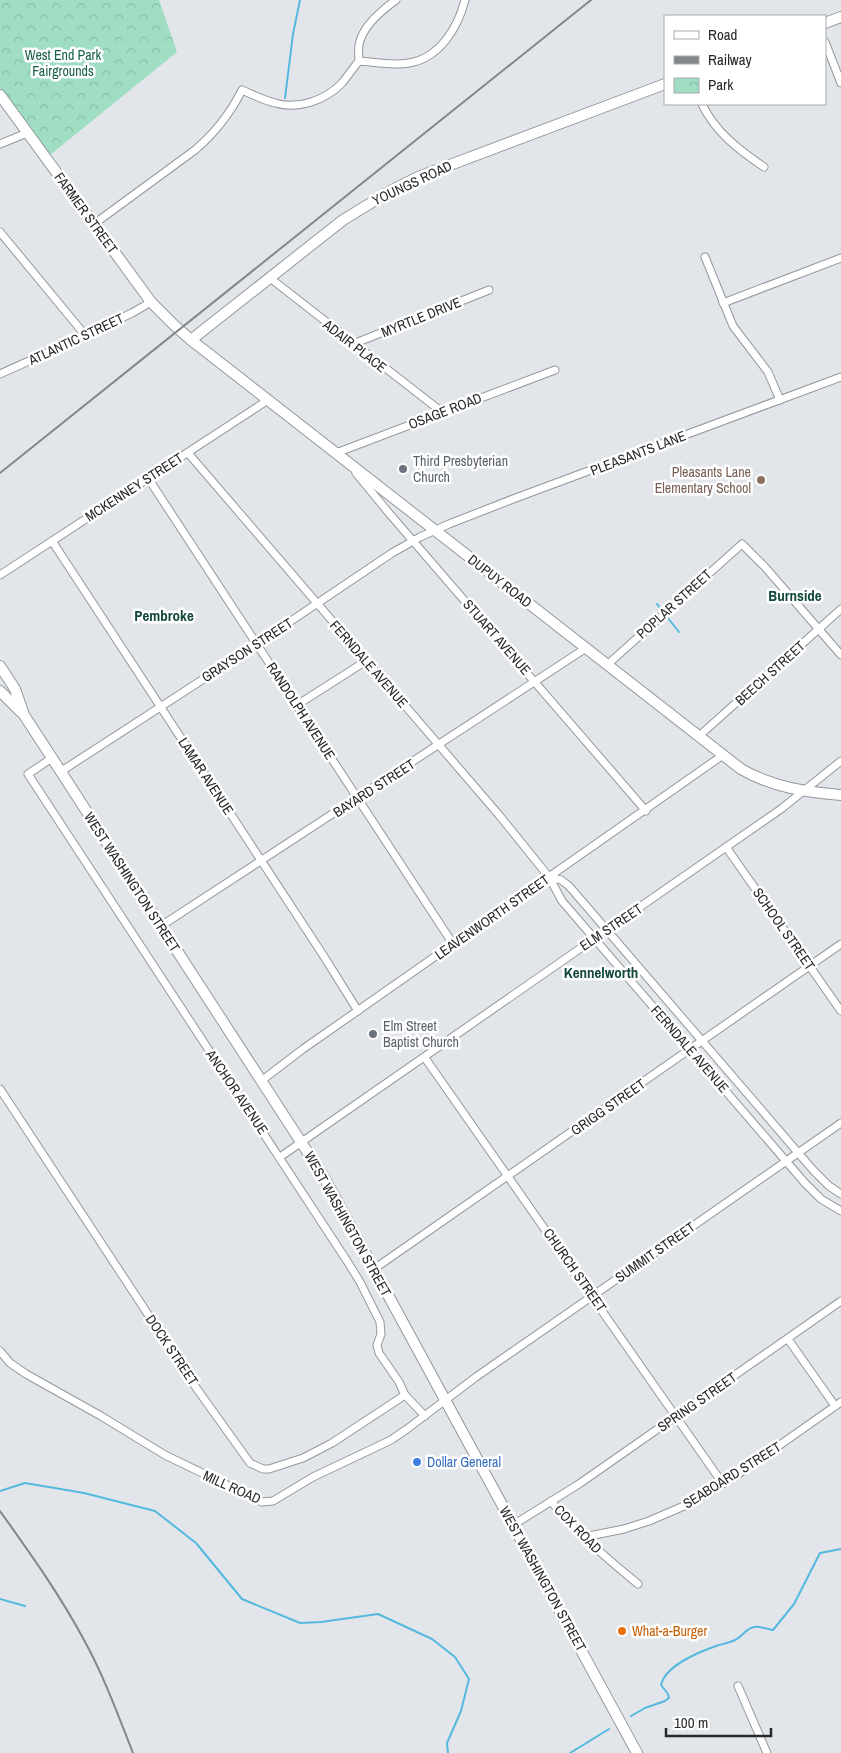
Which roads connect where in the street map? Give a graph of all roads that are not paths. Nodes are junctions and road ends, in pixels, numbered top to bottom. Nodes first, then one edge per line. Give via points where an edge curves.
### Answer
1 (396, 0) edge
2 (466, 0) edge
3 (841, 17) edge
4 (826, 23) edge
5 (826, 44) edge
6 (359, 61) junction
7 (841, 81) edge
8 (664, 84) edge
9 (0, 95) edge
10 (703, 105) edge
11 (27, 133) junction
12 (0, 144) edge
13 (764, 167) dead end
14 (94, 224) junction
15 (0, 232) edge
16 (705, 257) dead end
17 (841, 258) edge
18 (270, 278) junction
19 (489, 290) dead end
20 (151, 302) junction
21 (724, 303) junction
22 (176, 328) joint
23 (85, 335) junction
24 (191, 340) junction
25 (353, 344) junction
26 (555, 370) dead end
27 (0, 374) edge
28 (841, 377) edge
29 (268, 400) junction
30 (780, 400) junction
31 (442, 412) junction
32 (188, 453) junction
33 (336, 453) junction
34 (348, 463) junction
35 (148, 478) junction
36 (434, 530) junction
37 (52, 541) junction
38 (413, 541) junction
39 (0, 575) edge
40 (318, 604) junction
41 (841, 609) edge
42 (818, 629) junction
43 (257, 644) junction
44 (586, 648) junction
45 (841, 655) edge
46 (366, 661) junction
47 (607, 665) junction
48 (0, 666) edge
49 (535, 682) junction
50 (0, 690) edge
51 (160, 706) junction
52 (297, 706) junction
53 (24, 715) junction
54 (698, 736) junction
55 (438, 745) junction
56 (724, 755) junction
57 (52, 758) junction
58 (841, 762) edge
59 (60, 772) junction
60 (805, 791) junction
61 (841, 795) edge
62 (358, 798) junction
63 (646, 811) junction
64 (726, 847) junction
65 (262, 861) junction
66 (549, 877) junction
67 (161, 926) junction
68 (607, 929) junction
69 (594, 938) junction
70 (453, 944) junction
71 (841, 944) edge
72 (810, 966) junction
73 (358, 1011) junction
74 (841, 1011) edge
75 (703, 1041) junction
76 (690, 1050) junction
77 (424, 1058) junction
78 (261, 1080) junction
79 (0, 1089) edge
80 (841, 1123) edge
81 (302, 1143) junction
82 (798, 1153) junction
83 (280, 1158) junction
84 (786, 1161) junction
85 (508, 1176) junction
86 (841, 1194) edge
87 (841, 1211) edge
88 (374, 1269) junction
89 (592, 1296) junction
90 (841, 1301) edge
91 (788, 1339) junction
92 (0, 1351) edge
93 (405, 1395) junction
94 (446, 1400) junction
95 (838, 1404) edge
96 (424, 1416) junction
97 (676, 1416) junction
98 (724, 1484) junction
99 (551, 1502) junction
100 (514, 1525) junction
101 (584, 1537) junction
102 (638, 1584) dead end
103 (738, 1686) dead end
104 (637, 1753) edge
105 (767, 1753) edge

1 - 6 street via 368,26 359,44
2 - 6 street via 455,29 441,46 426,57 406,64
3 - 4 street
5 - 7 street
6 - 14 street via 335,89 304,104 274,103 242,90 227,116 207,140
8 - 18 street, YOUNGS ROAD via 418,177 343,220
9 - 11 street, FARMER STREET
10 - 13 street via 725,138
11 - 12 street
11 - 14 street, FARMER STREET
14 - 20 street, FARMER STREET
15 - 23 street
16 - 21 street
17 - 21 street
18 - 24 street, YOUNGS ROAD
18 - 25 street, ADAIR PLACE
19 - 25 street, MYRTLE DRIVE
20 - 22 street, FARMER STREET
20 - 23 street, ATLANTIC STREET
21 - 30 street via 733,326 768,372
22 - 24 street, DUPUY ROAD
23 - 27 street, ATLANTIC STREET
24 - 29 street, DUPUY ROAD
25 - 31 street, ADAIR PLACE
26 - 31 street, OSAGE ROAD
28 - 30 street, PLEASANTS LANE
29 - 32 street, MCKENNEY STREET
29 - 33 street, DUPUY ROAD
30 - 36 street, PLEASANTS LANE
31 - 33 street, OSAGE ROAD
32 - 35 street, MCKENNEY STREET
32 - 40 street, FERNDALE AVENUE
33 - 34 street, DUPUY ROAD
34 - 36 street, DUPUY ROAD
34 - 38 street, STUART AVENUE
35 - 37 street, MCKENNEY STREET
35 - 43 street, RANDOLPH AVENUE
36 - 38 street, GRAYSON STREET
36 - 44 street, DUPUY ROAD
37 - 39 street, MCKENNEY STREET
37 - 51 street, LAMAR AVENUE
38 - 40 street, GRAYSON STREET
38 - 49 street, STUART AVENUE
40 - 43 street, GRAYSON STREET
40 - 46 street, FERNDALE AVENUE
41 - 42 street, BEECH STREET
42 - 45 street
42 - 47 street, POPLAR STREET via 742,544
42 - 54 street, BEECH STREET
43 - 51 street, GRAYSON STREET
43 - 52 street, RANDOLPH AVENUE
44 - 47 street, DUPUY ROAD
44 - 49 street, BAYARD STREET
46 - 52 street
46 - 55 street, FERNDALE AVENUE
47 - 54 street, DUPUY ROAD
48 - 53 street, WEST WASHINGTON STREET via 15,689
49 - 55 street, BAYARD STREET
49 - 63 street, STUART AVENUE
50 - 53 street, WEST WASHINGTON STREET
51 - 59 street, GRAYSON STREET
51 - 65 street, LAMAR AVENUE
52 - 62 street, RANDOLPH AVENUE
53 - 57 street, WEST WASHINGTON STREET
54 - 56 street, DUPUY ROAD
55 - 62 street, BAYARD STREET
55 - 66 street, FERNDALE AVENUE
56 - 60 street, DUPUY ROAD via 754,776
56 - 63 street, LEAVENWORTH STREET
57 - 59 street, WEST WASHINGTON STREET
57 - 83 street, ANCHOR AVENUE via 28,774
58 - 60 street, ELM STREET
59 - 67 street, WEST WASHINGTON STREET
60 - 61 street, DUPUY ROAD
60 - 64 street, ELM STREET
62 - 65 street, BAYARD STREET
62 - 70 street, RANDOLPH AVENUE
63 - 66 street, LEAVENWORTH STREET
64 - 68 street, ELM STREET
64 - 72 street, SCHOOL STREET
65 - 67 street, BAYARD STREET
65 - 73 street, LAMAR AVENUE
66 - 68 street, FERNDALE AVENUE via 569,886
66 - 69 street, FERNDALE AVENUE via 562,901
66 - 70 street, LEAVENWORTH STREET
67 - 78 street, WEST WASHINGTON STREET
68 - 69 street, ELM STREET
68 - 75 street, FERNDALE AVENUE
69 - 76 street, FERNDALE AVENUE
69 - 77 street, ELM STREET
70 - 73 street, LEAVENWORTH STREET
71 - 72 street, GRIGG STREET
72 - 74 street, SCHOOL STREET
72 - 75 street, GRIGG STREET
73 - 78 street, LEAVENWORTH STREET
75 - 76 street, GRIGG STREET
75 - 82 street, FERNDALE AVENUE
76 - 84 street, FERNDALE AVENUE
76 - 85 street, GRIGG STREET
77 - 81 street, ELM STREET
77 - 85 street, CHURCH STREET
78 - 81 street, WEST WASHINGTON STREET
79 - 93 street, DOCK STREET via 197,1389 250,1463 269,1470 303,1458
80 - 82 street, SUMMIT STREET
81 - 83 street, ELM STREET
81 - 88 street, WEST WASHINGTON STREET
82 - 84 street, SUMMIT STREET
82 - 86 street, FERNDALE AVENUE
83 - 93 street, ANCHOR AVENUE via 360,1282 381,1327 377,1345 379,1353
84 - 87 street, FERNDALE AVENUE via 812,1191
84 - 89 street, SUMMIT STREET
85 - 88 street, GRIGG STREET
85 - 89 street, CHURCH STREET
88 - 94 street, WEST WASHINGTON STREET
89 - 94 street, SUMMIT STREET
89 - 97 street, CHURCH STREET
90 - 91 street, SPRING STREET
91 - 95 street
91 - 97 street, SPRING STREET
92 - 96 street, MILL ROAD via 26,1374 165,1455 266,1502 274,1501 391,1440
93 - 96 street, ANCHOR AVENUE
94 - 96 street, MILL ROAD
94 - 100 street, WEST WASHINGTON STREET
95 - 98 street, SEABOARD STREET
97 - 98 street, CHURCH STREET
97 - 99 street, SPRING STREET
98 - 101 street, SEABOARD STREET via 649,1521
99 - 100 street, COX ROAD
99 - 101 street, COX ROAD
100 - 104 street, WEST WASHINGTON STREET
101 - 102 street, COX ROAD
103 - 105 street

